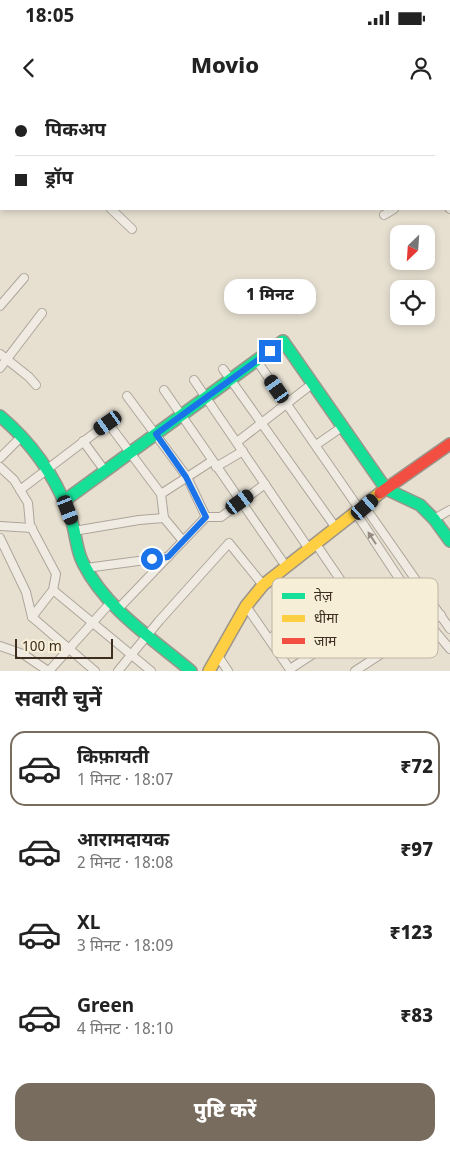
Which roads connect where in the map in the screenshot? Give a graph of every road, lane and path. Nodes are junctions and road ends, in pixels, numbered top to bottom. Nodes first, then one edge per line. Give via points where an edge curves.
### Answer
1 (112, 210) edge
2 (392, 210) edge
3 (384, 215) dead end
4 (132, 229) dead end
5 (24, 278) dead end
6 (0, 306) edge
7 (42, 313) dead end
8 (3, 357) edge
9 (257, 361) junction
10 (0, 368) edge
11 (223, 368) dead end
12 (231, 379) junction
13 (194, 380) dead end
14 (312, 384) junction
15 (36, 386) dead end
16 (164, 390) dead end
17 (127, 396) dead end
18 (206, 397) junction
19 (287, 403) junction
20 (0, 416) edge
21 (181, 416) junction
22 (262, 423) junction
23 (342, 427) junction
24 (156, 434) junction
25 (20, 437) junction
26 (83, 441) junction
27 (237, 442) junction
28 (450, 444) edge
29 (316, 445) junction
30 (243, 451) junction
31 (130, 453) junction
32 (0, 458) edge
33 (214, 464) junction
34 (0, 467) edge
35 (46, 471) junction
36 (106, 471) junction
37 (186, 477) junction
38 (265, 484) junction
39 (386, 488) junction
40 (20, 490) junction
41 (161, 494) junction
42 (64, 501) junction
43 (240, 502) junction
44 (360, 510) junction
45 (450, 510) edge
46 (206, 517) junction
47 (164, 518) junction
48 (434, 519) junction
49 (0, 526) edge
50 (32, 528) junction
51 (336, 528) junction
52 (74, 531) junction
53 (0, 538) edge
54 (183, 541) junction
55 (450, 541) edge
56 (390, 542) junction
57 (312, 546) junction
58 (168, 557) junction
59 (285, 565) junction
60 (391, 567) junction
61 (86, 568) junction
62 (336, 578) edge
63 (398, 578) edge
64 (415, 578) edge
65 (262, 585) junction
66 (53, 590) junction
67 (115, 605) junction
68 (246, 606) junction
69 (438, 612) edge
70 (440, 615) joint
71 (32, 617) junction
72 (92, 622) junction
73 (450, 629) edge
74 (148, 634) junction
75 (438, 636) edge
76 (270, 639) joint
77 (272, 642) edge
78 (0, 646) edge
79 (70, 650) junction
80 (450, 650) edge
81 (131, 655) junction
82 (218, 656) junction
83 (282, 658) edge
84 (308, 658) edge
85 (375, 658) edge
86 (290, 670) edge
87 (48, 671) edge
88 (95, 671) edge
89 (118, 671) edge
90 (150, 671) edge
91 (192, 671) edge
92 (209, 671) edge
93 (228, 671) edge
94 (355, 671) edge

1 - 4 street
2 - 3 street
5 - 6 street
7 - 8 street
8 - 10 street
8 - 15 street
9 - 12 street
9 - 14 street via 283,341
9 - 19 street
11 - 12 street
12 - 18 street
12 - 22 street
13 - 18 street
14 - 19 street
14 - 23 street
16 - 21 street
17 - 24 street
18 - 21 street
18 - 27 street
19 - 22 street
19 - 29 street
20 - 25 street
21 - 24 street
21 - 33 street
22 - 27 street
22 - 51 street
23 - 29 street
23 - 39 street
24 - 31 street
24 - 37 street
25 - 32 street
25 - 35 street
26 - 31 street via 108,423
26 - 35 street
26 - 36 street
27 - 30 street
28 - 39 street
29 - 44 street
30 - 33 street
30 - 38 street
31 - 36 street
31 - 41 street
33 - 37 street
33 - 43 street
34 - 40 street
35 - 40 street
35 - 42 street
36 - 42 street
37 - 41 street
37 - 46 street
38 - 43 street
38 - 57 street
39 - 44 street
39 - 48 street via 414,502
40 - 50 street via 28,502
41 - 47 street
42 - 52 street
43 - 46 street via 220,517
43 - 59 street
44 - 51 street
44 - 56 street
60 -> 44 street
45 - 48 street
46 - 54 street
47 - 52 street
47 - 54 street
48 - 55 street
49 - 50 street
50 - 66 street via 56,574
51 - 57 street
52 - 61 street
53 - 71 street via 26,592
54 - 58 street
56 - 60 street
56 - 64 street
57 - 59 street
57 - 62 street
58 - 61 street
58 - 67 street
59 - 65 street
60 - 63 street
61 - 67 street
65 - 68 street
65 - 74 street via 229,543
66 - 71 street
66 - 72 street
67 - 72 street
67 - 74 street
68 - 76 street
68 - 82 street
69 - 70 street
70 - 73 street
71 - 79 street
72 - 79 street
72 - 81 street
74 - 81 street
74 - 91 street
75 - 80 street
76 - 77 street
78 - 87 street via 23,654
79 - 87 street
79 - 88 street
81 - 89 street
81 - 90 street
82 - 92 street
82 - 93 street
83 - 86 street
84 - 86 street
85 - 94 street

